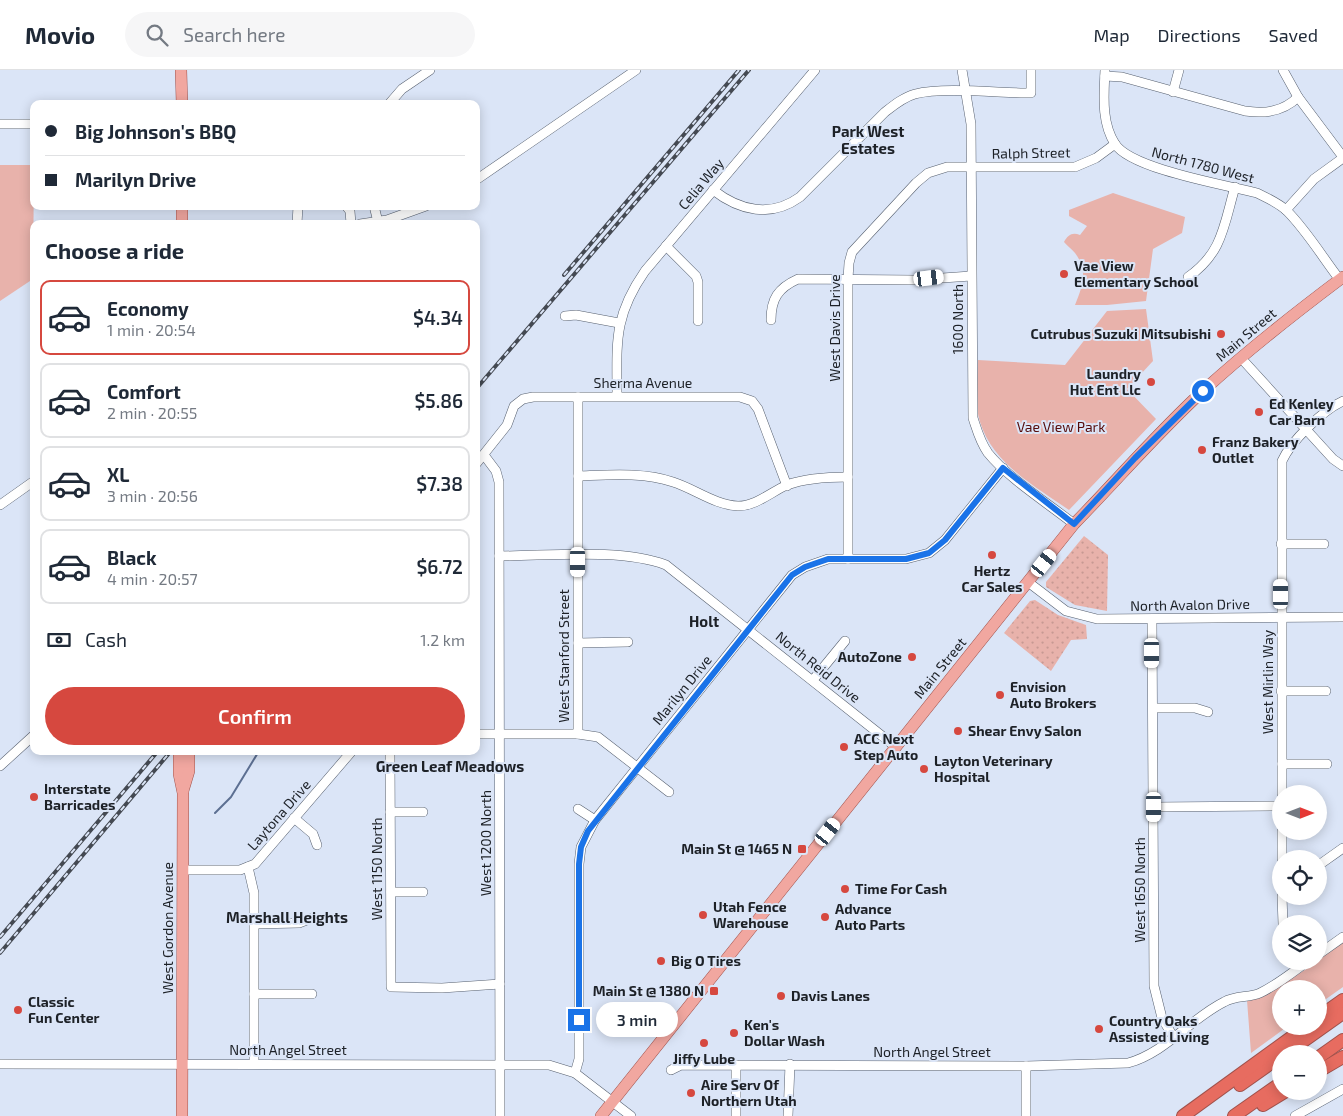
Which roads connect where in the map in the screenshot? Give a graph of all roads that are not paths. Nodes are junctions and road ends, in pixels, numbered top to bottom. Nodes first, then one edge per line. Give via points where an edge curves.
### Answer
1 (181, 70) edge
2 (430, 70) edge
3 (636, 70) edge
4 (815, 70) edge
5 (962, 70) edge
6 (1030, 70) edge
7 (1179, 70) edge
8 (1283, 70) edge
9 (1104, 73) edge
10 (966, 92) junction
11 (1174, 92) junction
12 (1298, 97) junction
13 (182, 100) edge
14 (392, 100) edge
15 (0, 124) edge
16 (30, 124) edge
17 (1114, 144) junction
18 (1343, 157) edge
19 (972, 167) junction
20 (480, 177) edge
21 (1235, 187) junction
22 (714, 190) junction
23 (414, 210) edge
24 (1286, 210) junction
25 (384, 220) edge
26 (666, 246) junction
27 (972, 276) junction
28 (1188, 277) dead end
29 (848, 279) junction
30 (1341, 279) edge
31 (564, 316) dead end
32 (771, 320) dead end
33 (698, 321) dead end
34 (619, 323) junction
35 (1241, 358) junction
36 (617, 396) junction
37 (578, 397) junction
38 (1343, 401) edge
39 (1306, 430) junction
40 (484, 455) junction
41 (480, 460) edge
42 (1343, 466) edge
43 (1003, 468) junction
44 (578, 476) junction
45 (848, 477) junction
46 (30, 484) edge
47 (787, 486) junction
48 (0, 505) edge
49 (1074, 524) junction
50 (1281, 544) junction
51 (1324, 544) dead end
52 (499, 556) junction
53 (578, 556) junction
54 (848, 559) junction
55 (1028, 582) junction
56 (1282, 617) junction
57 (1343, 617) edge
58 (1152, 619) junction
59 (748, 628) junction
60 (845, 641) dead end
61 (628, 642) dead end
62 (578, 643) junction
63 (813, 680) junction
64 (1282, 691) junction
65 (1326, 691) dead end
66 (1153, 708) junction
67 (1208, 712) dead end
68 (480, 734) edge
69 (499, 734) junction
70 (578, 734) junction
71 (30, 739) edge
72 (896, 747) junction
73 (179, 755) edge
74 (189, 755) edge
75 (349, 755) edge
76 (390, 755) edge
77 (1282, 764) junction
78 (1327, 764) dead end
79 (0, 766) edge
80 (638, 767) junction
81 (1282, 785) edge
82 (669, 792) dead end
83 (183, 793) junction
84 (1272, 806) edge
85 (1154, 807) junction
86 (578, 809) dead end
87 (390, 812) junction
88 (423, 812) dead end
89 (294, 818) junction
90 (595, 820) junction
91 (317, 845) dead end
92 (1343, 848) edge
93 (1327, 859) edge
94 (248, 867) junction
95 (183, 870) junction
96 (390, 892) junction
97 (423, 892) dead end
98 (312, 918) dead end
99 (254, 924) junction
100 (1343, 937) edge
101 (1327, 948) edge
102 (1294, 970) edge
103 (500, 984) junction
104 (254, 994) junction
105 (312, 994) dead end
106 (1343, 1000) edge
107 (1327, 1011) edge
108 (1343, 1013) edge
109 (1295, 1035) edge
110 (1174, 1038) junction
111 (1343, 1040) edge
112 (1298, 1045) edge
113 (1327, 1051) edge
114 (1343, 1057) edge
115 (1272, 1062) edge
116 (254, 1063) junction
117 (0, 1064) edge
118 (182, 1064) junction
119 (500, 1064) junction
120 (790, 1064) junction
121 (736, 1065) junction
122 (1026, 1066) junction
123 (1327, 1066) edge
124 (671, 1070) dead end
125 (575, 1073) junction
126 (1272, 1089) edge
127 (1343, 1089) edge
128 (1272, 1100) edge
129 (613, 1101) junction
130 (182, 1116) edge
131 (500, 1116) edge
132 (601, 1116) edge
133 (632, 1116) edge
134 (736, 1116) edge
135 (788, 1116) edge
136 (1026, 1116) edge
137 (1183, 1116) edge
138 (1195, 1116) edge
139 (1235, 1116) edge
140 (1294, 1116) edge

1 - 13 main road
2 - 14 street via 402,89
3 - 20 street
4 - 22 street, Celia Way
5 - 10 street, 1600 North
6 - 10 street via 1031,93
7 - 11 street
8 - 12 street
9 - 11 street
9 - 17 street via 1104,114
10 - 19 street, 1600 North
10 - 22 street via 913,94 899,102 789,205 775,210 747,209
11 - 12 street via 1261,113 1276,111
12 - 18 street
15 - 16 street
17 - 19 street, Ralph Street via 1096,158 1075,167
17 - 21 street, North 1780 West via 1143,164
18 - 24 street via 1314,180
19 - 27 street, 1600 North
19 - 29 street, West Davis Drive via 938,169 916,183 852,252
21 - 24 street, North 1780 West via 1257,193
21 - 28 street via 1216,250 1200,269
22 - 26 street, Celia Way
23 - 25 street
24 - 30 street
26 - 33 street via 696,276
26 - 34 street, Celia Way via 633,288
27 - 29 street via 914,280
27 - 43 street, 1600 North via 973,418 983,444
29 - 32 street via 798,280 786,284 776,293 771,306
29 - 45 street, West Davis Drive
30 - 35 main road, Main Street
31 - 34 street via 576,315
34 - 36 street, Celia Way
35 - 39 street
35 - 49 main road, Main Street via 1142,451
36 - 37 street, Sherma Avenue
36 - 47 street, Sherma Avenue via 740,397 752,401 758,409
37 - 40 street, Sherma Avenue via 523,399 514,406 507,425
37 - 44 street, West Stanford Street
38 - 39 street, West Mirlin Way
39 - 42 street via 1333,460
39 - 50 street, West Mirlin Way via 1288,448 1282,461
40 - 41 street, Sherma Avenue
40 - 52 street, West 1200 North via 496,471 499,482
43 - 49 street, 1600 North
43 - 54 street, Marilyn Drive via 945,540 929,553 906,559
44 - 47 street via 656,477 690,488 720,503 741,506
44 - 53 street, West Stanford Street
45 - 47 street via 819,478
45 - 54 street, West Davis Drive
46 - 48 street
49 - 55 main road, Main Street
50 - 51 street
50 - 56 street, West Mirlin Way
52 - 53 street, North Reid Drive
52 - 69 street, West 1200 North
53 - 59 street, North Reid Drive via 626,555 666,564
53 - 62 street, West Stanford Street
54 - 59 street, Marilyn Drive via 816,562 792,575
55 - 58 street, North Avalon Drive via 1066,611 1097,619
55 - 72 main road, Main Street
56 - 57 street, North Avalon Drive
56 - 58 street, North Avalon Drive
56 - 64 street, West Mirlin Way
58 - 66 street, West 1650 North
59 - 63 street, North Reid Drive
59 - 80 street, Marilyn Drive
60 - 63 street
61 - 62 street
62 - 70 street, West Stanford Street
63 - 72 street, North Reid Drive
64 - 65 street
64 - 77 street, West Mirlin Way
66 - 67 street via 1195,708
66 - 85 street, West 1650 North
68 - 69 street
69 - 70 street
69 - 103 street, West 1200 North
70 - 80 street via 598,737
71 - 79 street
72 - 129 main road, Main Street
73 - 83 main road, West Gordon Avenue
74 - 83 main road, West Gordon Avenue
75 - 89 street, Laytona Drive
76 - 87 street, West 1150 North
77 - 78 street
77 - 81 street, West Mirlin Way
80 - 82 street
80 - 90 street, Marilyn Drive
83 - 95 main road, West Gordon Avenue
84 - 85 street
85 - 110 street, West 1650 North via 1154,986 1162,1018
86 - 90 street
87 - 88 street
87 - 96 street, West 1150 North
89 - 91 street via 313,834
89 - 94 street, Laytona Drive via 261,858
90 - 125 street, Marilyn Drive via 581,847 579,864 579,1059
92 - 93 street
94 - 95 street, Laytona Drive via 240,870
94 - 99 street via 253,884
95 - 118 main road, West Gordon Avenue
96 - 97 street
96 - 103 street, West 1150 North via 391,987
98 - 99 street via 299,923
99 - 104 street
100 - 101 street
102 - 110 street via 1260,993 1222,1002
103 - 119 street, West 1200 North
104 - 105 street
104 - 116 street
106 - 107 highway
108 - 112 highway
109 - 137 highway
110 - 122 street, North Angel Street via 1141,1060 1128,1063
111 - 113 highway
114 - 123 highway
115 - 138 highway
116 - 118 street, North Angel Street
116 - 119 street, North Angel Street
117 - 118 street, North Angel Street
118 - 130 main road, West Gordon Avenue
119 - 125 street, North Angel Street via 553,1065
119 - 131 street, West 1200 North
120 - 121 street, North Angel Street
120 - 122 street, North Angel Street
120 - 135 street
121 - 124 street, North Angel Street via 681,1065
121 - 134 street
122 - 136 street
125 - 129 street, North Angel Street
126 - 139 highway
127 - 140 street
128 - 139 highway
129 - 132 main road, Main Street
129 - 133 street, North Angel Street

